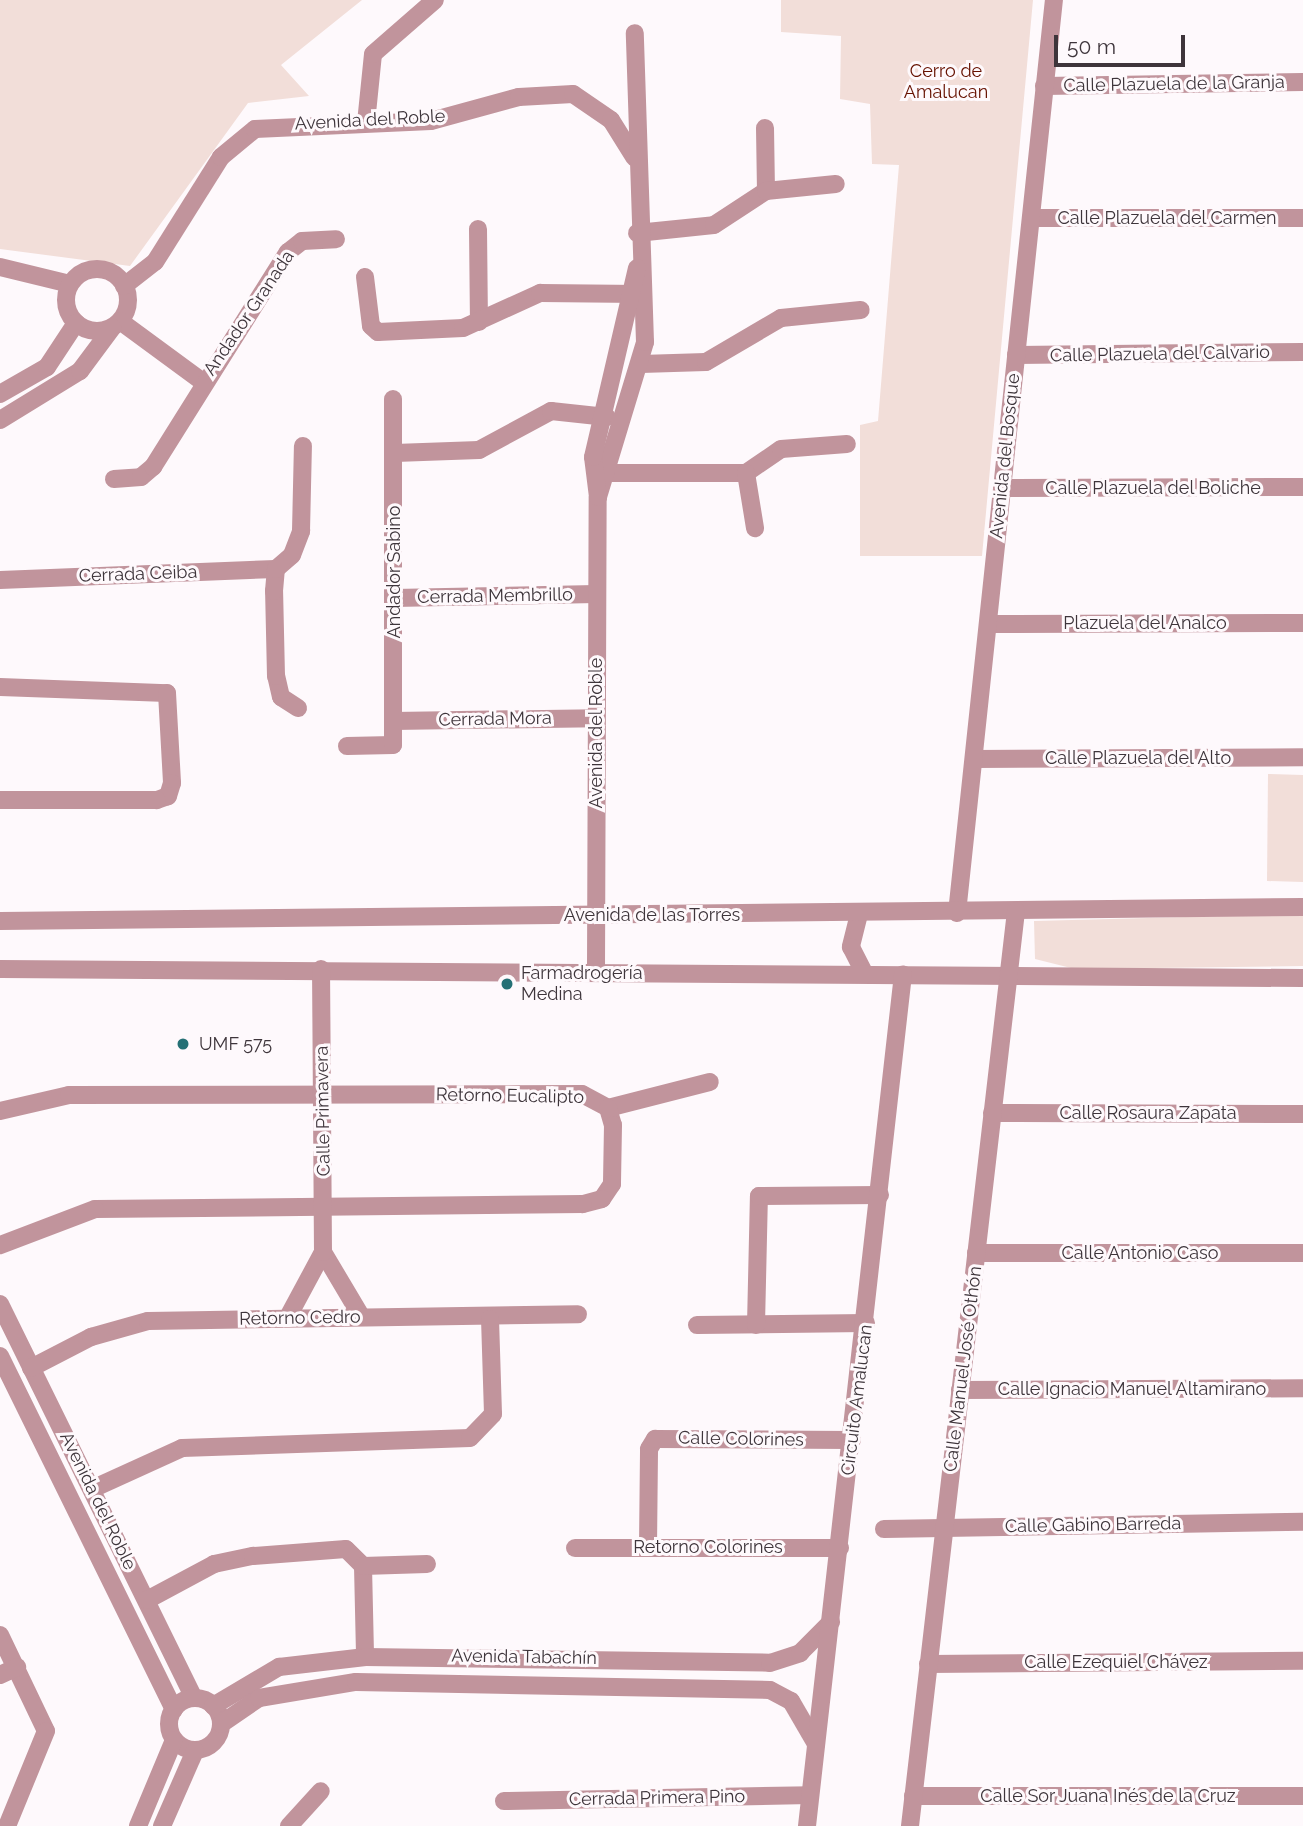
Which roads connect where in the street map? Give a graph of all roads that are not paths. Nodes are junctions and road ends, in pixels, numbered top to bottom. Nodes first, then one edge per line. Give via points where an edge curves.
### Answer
1 (435, 0) edge
2 (1054, 0) edge
3 (635, 33) dead end
4 (1303, 82) edge
5 (1044, 86) junction
6 (366, 123) junction
7 (765, 128) dead end
8 (634, 157) junction
9 (836, 184) dead end
10 (766, 191) junction
11 (1031, 218) junction
12 (1303, 218) edge
13 (478, 229) dead end
14 (637, 233) junction
15 (336, 239) dead end
16 (0, 267) edge
17 (365, 277) dead end
18 (71, 284) junction
19 (124, 286) junction
20 (637, 294) junction
21 (861, 310) dead end
22 (479, 322) junction
23 (76, 323) junction
24 (116, 324) junction
25 (1303, 352) edge
26 (1016, 355) junction
27 (642, 364) junction
28 (203, 382) junction
29 (0, 394) edge
30 (393, 399) dead end
31 (602, 405) junction
32 (629, 410) junction
33 (0, 420) edge
34 (847, 444) dead end
35 (303, 446) dead end
36 (395, 453) junction
37 (602, 473) junction
38 (746, 473) junction
39 (114, 479) dead end
40 (1303, 487) edge
41 (1002, 488) junction
42 (755, 528) dead end
43 (276, 569) junction
44 (0, 580) edge
45 (596, 594) junction
46 (394, 598) junction
47 (1303, 623) edge
48 (988, 624) junction
49 (0, 687) edge
50 (298, 708) dead end
51 (596, 718) junction
52 (393, 721) junction
53 (346, 746) dead end
54 (1303, 757) edge
55 (974, 759) junction
56 (0, 800) edge
57 (1303, 906) edge
58 (1016, 911) junction
59 (957, 913) junction
60 (859, 914) junction
61 (596, 915) junction
62 (0, 921) edge
63 (0, 969) edge
64 (321, 969) junction
65 (596, 970) junction
66 (864, 973) junction
67 (903, 974) junction
68 (1008, 976) junction
69 (1303, 978) edge
70 (710, 1082) dead end
71 (323, 1094) junction
72 (608, 1108) junction
73 (0, 1111) edge
74 (992, 1113) junction
75 (1303, 1114) edge
76 (880, 1195) junction
77 (324, 1205) junction
78 (0, 1245) edge
79 (323, 1252) junction
80 (976, 1253) junction
81 (1303, 1254) edge
82 (0, 1304) edge
83 (579, 1314) dead end
84 (288, 1317) junction
85 (361, 1317) junction
86 (490, 1319) junction
87 (866, 1323) junction
88 (697, 1325) dead end
89 (755, 1325) junction
90 (0, 1356) edge
91 (32, 1368) junction
92 (1303, 1388) edge
93 (960, 1390) junction
94 (852, 1440) junction
95 (92, 1489) junction
96 (1303, 1522) edge
97 (944, 1528) junction
98 (884, 1529) dead end
99 (648, 1546) junction
100 (575, 1548) dead end
101 (840, 1548) junction
102 (427, 1564) dead end
103 (363, 1566) junction
104 (147, 1600) junction
105 (831, 1622) junction
106 (0, 1634) edge
107 (365, 1657) junction
108 (1303, 1661) edge
109 (770, 1663) junction
110 (928, 1664) junction
111 (17, 1667) junction
112 (0, 1675) edge
113 (770, 1690) junction
114 (194, 1698) junction
115 (213, 1706) junction
116 (174, 1710) junction
117 (221, 1724) junction
118 (174, 1740) junction
119 (816, 1744) junction
120 (195, 1751) junction
121 (320, 1791) dead end
122 (810, 1795) junction
123 (913, 1796) junction
124 (1303, 1796) edge
125 (504, 1801) dead end
126 (7, 1826) edge
127 (138, 1826) edge
128 (162, 1826) edge
129 (289, 1826) edge
130 (807, 1826) edge
131 (910, 1826) edge

1 - 6 street via 373,54
2 - 5 street, Avenida del Bosque
3 - 8 street
4 - 5 street, Calle Plazuela de la Granja
5 - 11 street, Avenida del Bosque
6 - 8 street, Avenida del Roble via 430,121 519,97 573,94 611,120
6 - 19 street, Avenida del Roble via 276,125 236,141 155,262
7 - 10 street
8 - 14 street, Avenida del Roble
9 - 10 street
10 - 14 street via 714,225
11 - 12 street, Calle Plazuela del Carmen
11 - 26 street, Avenida del Bosque
13 - 22 street
14 - 20 street, Avenida del Roble
15 - 28 street, Andador Granada via 294,245
16 - 18 street
17 - 22 street via 371,326 378,332 463,328
18 - 19 street via 92,270 105,270
18 - 23 street via 66,297
19 - 24 street
20 - 22 street via 540,293
20 - 27 street, Avenida del Roble
20 - 31 street, Avenida del Roble
21 - 27 street via 794,313 706,362
23 - 24 street via 93,331
23 - 29 street via 47,367
24 - 28 street
24 - 33 street via 80,371
25 - 26 street, Calle Plazuela del Calvario
26 - 41 street, Avenida del Bosque
27 - 32 street, Avenida del Roble
28 - 39 street, Andador Granada via 148,473
30 - 36 street, Andador Sabino
31 - 32 street
31 - 36 street via 551,411 466,453
31 - 37 street, Avenida del Roble
32 - 37 street, Avenida del Roble
34 - 38 street via 781,449
35 - 43 street via 301,531 292,555
36 - 46 street, Andador Sabino
37 - 38 street
37 - 45 street, Avenida del Roble
38 - 42 street
40 - 41 street, Calle Plazuela del Boliche
41 - 48 street, Avenida del Bosque
43 - 44 street, Cerrada Ceiba
43 - 50 street via 276,676 281,697
45 - 46 street, Cerrada Membrillo
45 - 51 street, Avenida del Roble
46 - 52 street, Andador Sabino
47 - 48 street, Plazuela del Analco
48 - 55 street, Avenida del Bosque
49 - 56 street via 167,693 168,796
51 - 52 street, Cerrada Mora
51 - 61 street, Avenida del Roble
52 - 53 street, Andador Sabino via 393,745
54 - 55 street, Calle Plazuela del Alto
55 - 59 street, Avenida del Bosque
57 - 58 street, Avenida de las Torres
58 - 59 street, Avenida de las Torres
58 - 68 street, Calle Manuel José Othón
59 - 60 street, Avenida de las Torres
60 - 61 street, Avenida de las Torres
60 - 66 street via 851,947
61 - 62 street, Avenida de las Torres
61 - 65 street, Avenida del Roble
63 - 64 street
64 - 65 street
64 - 71 street, Calle Primavera
65 - 66 street
66 - 67 street
67 - 68 street
67 - 76 street, Circuito Amalucan
68 - 69 street
68 - 74 street, Calle Manuel José Othón
70 - 72 street
71 - 72 street, Retorno Eucalipto via 582,1094
71 - 73 street, Retorno Eucalipto via 69,1095
71 - 77 street, Calle Primavera
72 - 77 street, Retorno Eucalipto via 611,1184 602,1199
74 - 75 street, Calle Rosaura Zapata
74 - 80 street, Calle Manuel José Othón
76 - 87 street, Circuito Amalucan
76 - 89 street via 759,1196
77 - 78 street, Retorno Eucalipto via 95,1209
77 - 79 street, Calle Primavera
79 - 84 street, Calle Primavera
79 - 85 street
80 - 81 street, Calle Antonio Caso
80 - 93 street, Calle Manuel José Othón
82 - 91 street, Avenida del Roble
83 - 86 street, Retorno Cedro
84 - 85 street, Retorno Cedro
84 - 91 street, Retorno Cedro via 122,1326
85 - 86 street, Retorno Cedro
86 - 95 street via 492,1414 485,1427 452,1440 182,1448
87 - 89 street
87 - 94 street, Circuito Amalucan
88 - 89 street
90 - 116 street, Avenida del Roble
91 - 95 street, Avenida del Roble
92 - 93 street, Calle Ignacio Manuel Altamirano
93 - 97 street, Calle Manuel José Othón
94 - 99 street, Calle Colorines via 655,1439 649,1449
94 - 101 street, Circuito Amalucan
95 - 104 street, Avenida del Roble
96 - 97 street, Calle Gabino Barreda
97 - 98 street, Calle Gabino Barreda
97 - 110 street, Calle Manuel José Othón
99 - 100 street, Retorno Colorines
99 - 101 street, Retorno Colorines
101 - 105 street, Circuito Amalucan
102 - 103 street
103 - 104 street via 346,1549 234,1558
103 - 107 street
104 - 114 street, Avenida del Roble
105 - 109 street, Avenida Tabachín via 806,1648
105 - 119 street, Circuito Amalucan
106 - 111 street
107 - 109 street, Avenida Tabachín
107 - 115 street, Avenida Tabachín via 279,1667
108 - 110 street, Calle Ezequiel Chávez
109 - 113 street
110 - 123 street, Calle Manuel José Othón
111 - 112 street
111 - 126 street via 47,1731
113 - 117 street, Avenida Tabachín via 356,1682 259,1698
113 - 119 street via 791,1701
114 - 115 street
114 - 116 street
115 - 117 street
116 - 118 street
117 - 120 street via 218,1737
118 - 120 street
118 - 127 street
119 - 122 street, Circuito Amalucan
120 - 128 street
121 - 129 street
122 - 125 street, Cerrada Primera Pino
122 - 130 street, Circuito Amalucan
123 - 124 street, Calle Sor Juana Inés de la Cruz
123 - 131 street, Calle Manuel José Othón

